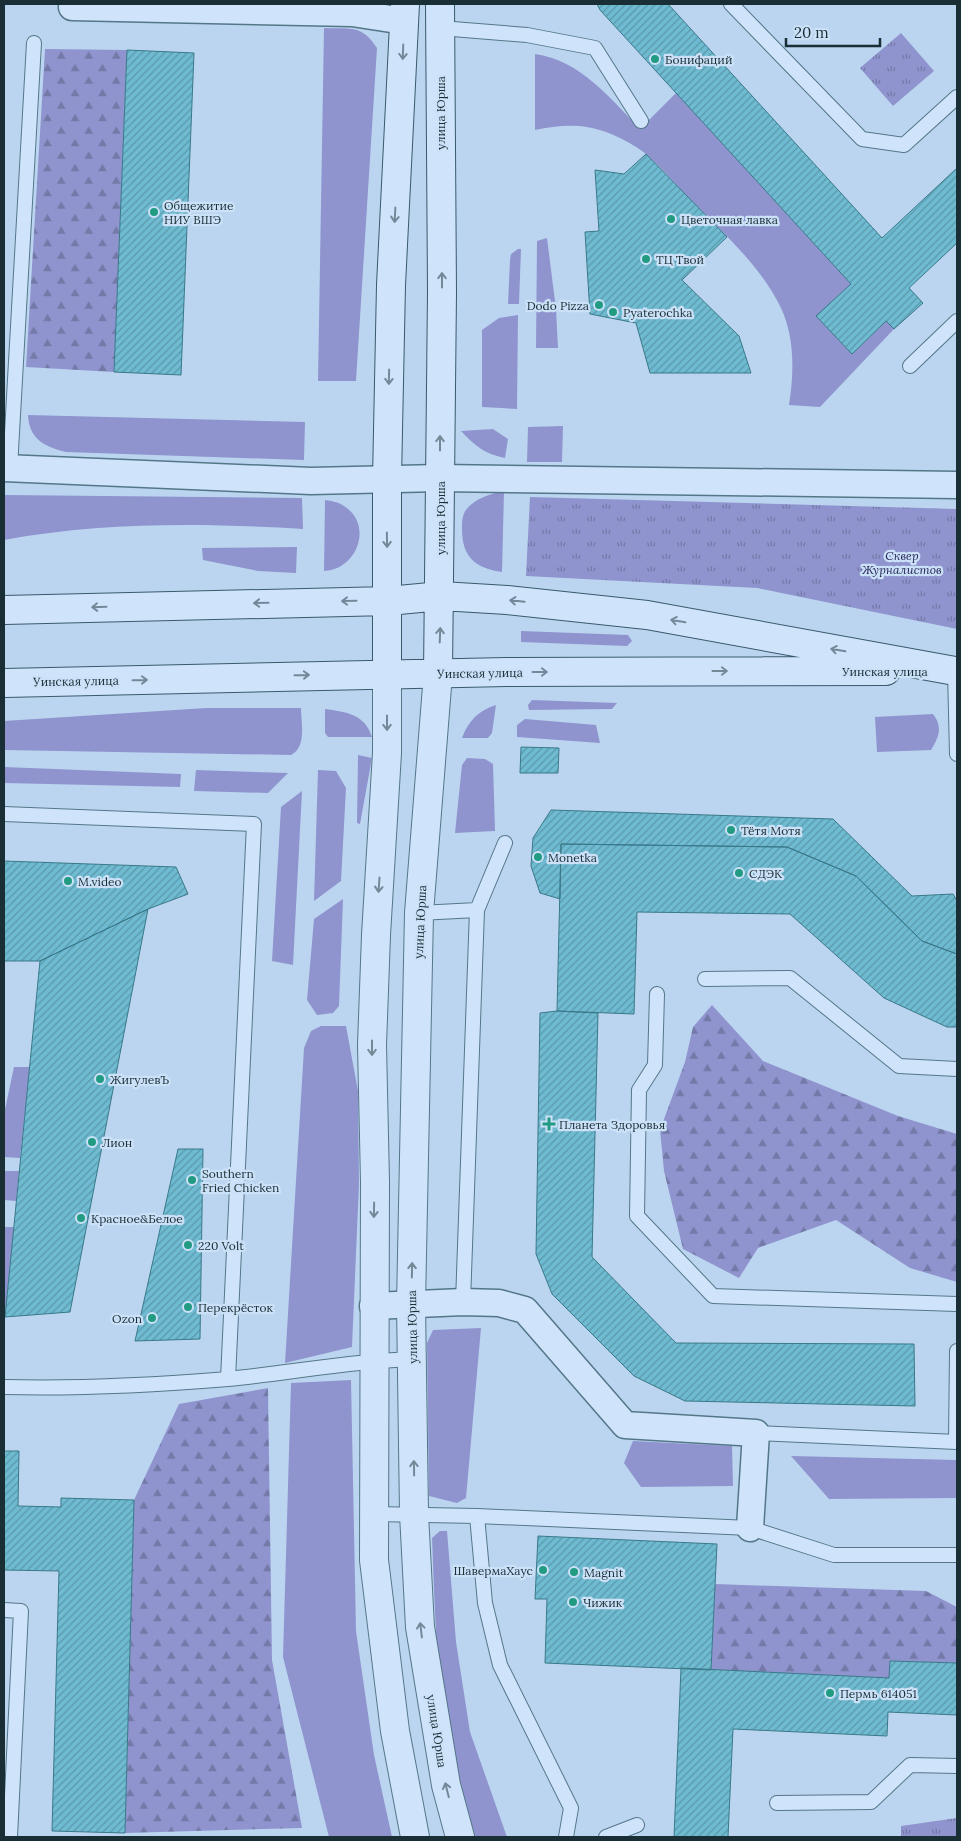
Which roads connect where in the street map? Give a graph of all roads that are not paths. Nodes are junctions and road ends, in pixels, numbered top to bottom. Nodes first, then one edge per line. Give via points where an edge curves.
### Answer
1 (72, 4) edge
2 (731, 4) edge
3 (352, 8) edge
4 (405, 12) edge
5 (440, 16) edge
6 (34, 43) dead end
7 (957, 97) edge
8 (641, 120) dead end
9 (957, 321) edge
10 (910, 366) dead end
11 (7, 468) edge
12 (440, 478) junction
13 (387, 479) junction
14 (957, 485) edge
15 (441, 596) junction
16 (388, 601) junction
17 (4, 610) edge
18 (956, 671) edge
19 (388, 674) junction
20 (438, 674) junction
21 (4, 683) edge
22 (957, 754) edge
23 (4, 814) edge
24 (505, 843) dead end
25 (477, 910) junction
26 (419, 913) junction
27 (705, 979) dead end
28 (657, 994) dead end
29 (957, 1069) edge
30 (463, 1302) junction
31 (411, 1304) junction
32 (957, 1304) edge
33 (373, 1306) junction
34 (957, 1351) edge
35 (412, 1359) junction
36 (374, 1360) junction
37 (228, 1379) junction
38 (4, 1387) edge
39 (756, 1433) junction
40 (957, 1442) edge
41 (374, 1514) junction
42 (414, 1514) junction
43 (477, 1516) junction
44 (750, 1528) junction
45 (957, 1555) edge
46 (4, 1610) edge
47 (957, 1766) edge
48 (777, 1803) dead end
49 (637, 1825) dead end
50 (10, 1837) edge
51 (415, 1837) edge
52 (460, 1837) edge
53 (566, 1837) edge
54 (606, 1837) edge

1 - 3 street via 72,7
2 - 7 lane via 862,139 904,145
3 - 4 street
4 - 5 main road
4 -> 13 main road via 391,285
5 - 8 lane via 596,48
12 -> 5 main road, улица Юрша
6 - 11 lane
9 - 10 lane
11 - 13 street via 311,481
12 - 13 street
12 - 14 street
12 - 15 main road, улица Юрша
13 -> 16 main road
15 - 16 main road
18 -> 15 main road via 647,615
20 -> 15 main road, улица Юрша
16 -> 17 main road
16 - 19 main road
20 -> 18 main road, Уинская улица
18 - 22 lane
19 - 20 main road, Уинская улица
21 -> 19 main road, Уинская улица
19 -> 33 main road via 372,1045
20 - 26 main road, улица Юрша
23 - 37 lane via 254,824
24 - 25 lane
25 - 26 lane
25 - 30 lane
31 -> 26 main road, улица Юрша
27 - 29 lane via 790,978 899,1066
28 - 32 lane via 655,1065 639,1090 637,1216 713,1296
30 - 31 street
30 - 39 street via 499,1303 525,1310 625,1425
31 - 33 street
31 - 35 main road, улица Юрша
33 - 36 main road
34 - 40 lane
35 - 36 lane
42 -> 35 main road, улица Юрша
36 - 37 lane
36 - 41 main road
37 - 38 lane via 142,1385
39 - 40 lane
39 - 44 street
41 - 42 lane
41 - 51 main road via 374,1560 388,1684
42 - 43 lane
52 -> 42 main road, улица Юрша via 446,1785 420,1627
43 - 44 lane
43 - 53 lane via 485,1603 500,1665 571,1808
44 - 45 lane via 834,1555
46 - 50 lane via 21,1611
47 - 48 lane via 910,1765 871,1802
49 - 54 lane

